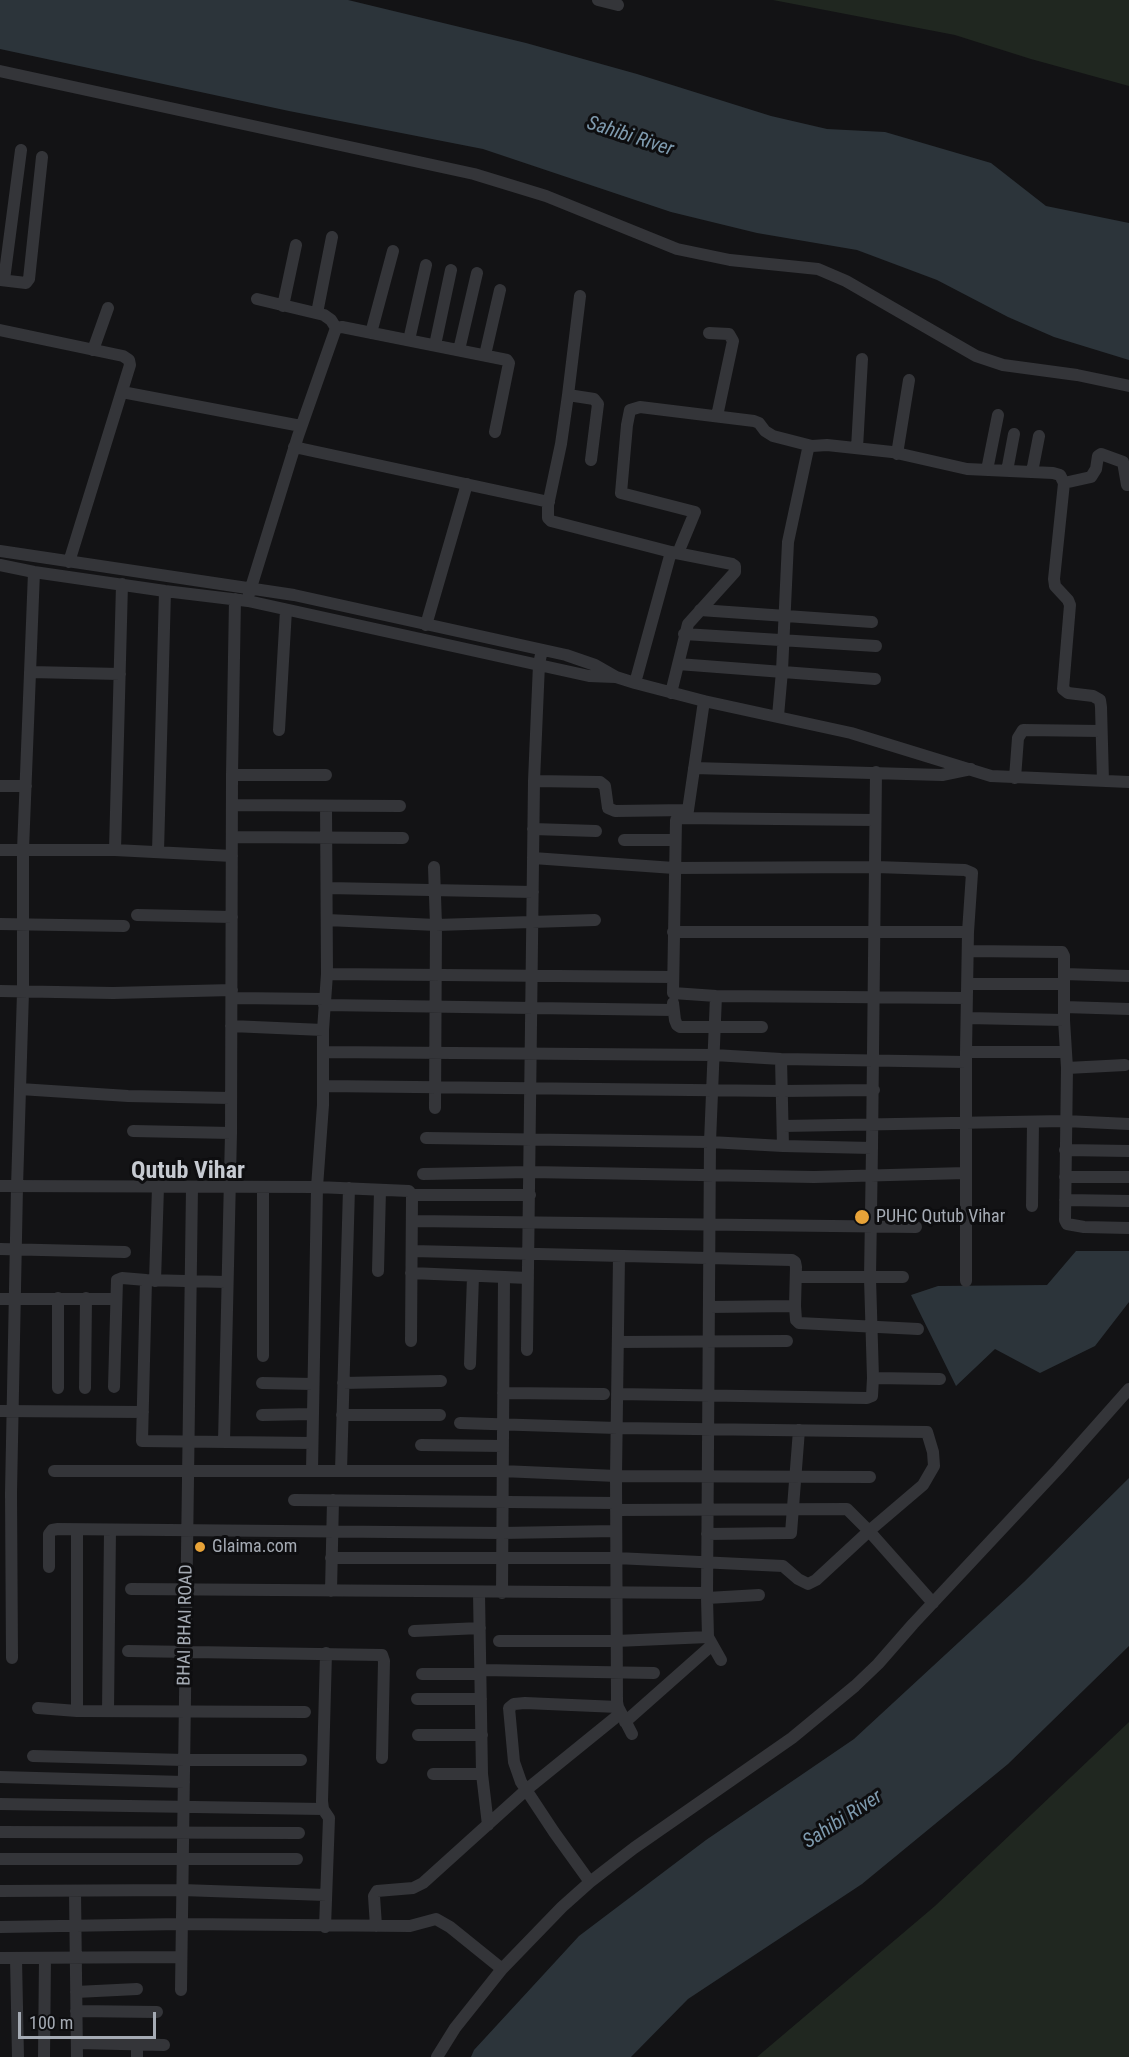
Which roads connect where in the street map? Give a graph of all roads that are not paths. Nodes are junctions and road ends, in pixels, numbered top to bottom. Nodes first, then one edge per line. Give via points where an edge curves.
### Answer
1 (598, 0) edge
2 (618, 5) dead end
3 (0, 71) edge
4 (21, 150) dead end
5 (42, 157) dead end
6 (332, 237) dead end
7 (296, 245) dead end
8 (393, 251) dead end
9 (426, 265) dead end
10 (451, 270) dead end
11 (477, 273) dead end
12 (2, 280) edge
13 (500, 290) dead end
14 (580, 296) dead end
15 (257, 299) dead end
16 (283, 306) junction
17 (108, 308) dead end
18 (317, 313) junction
19 (336, 328) junction
20 (0, 330) edge
21 (371, 333) junction
22 (709, 333) dead end
23 (409, 340) junction
24 (435, 345) junction
25 (93, 350) junction
26 (459, 350) junction
27 (485, 355) junction
28 (862, 359) dead end
29 (909, 380) dead end
30 (1129, 387) edge
31 (122, 392) junction
32 (568, 395) junction
33 (998, 415) dead end
34 (717, 416) junction
35 (301, 426) junction
36 (495, 432) dead end
37 (1014, 434) dead end
38 (1039, 436) dead end
39 (812, 446) junction
40 (294, 447) junction
41 (857, 448) junction
42 (897, 454) junction
43 (591, 460) dead end
44 (987, 470) junction
45 (1006, 471) junction
46 (1032, 472) junction
47 (1064, 483) junction
48 (467, 484) junction
49 (1127, 485) dead end
50 (549, 502) junction
51 (0, 551) edge
52 (674, 552) junction
53 (69, 562) junction
54 (0, 565) edge
55 (34, 572) junction
56 (122, 584) junction
57 (250, 588) junction
58 (165, 591) junction
59 (242, 600) junction
60 (286, 610) junction
61 (700, 610) junction
62 (784, 615) junction
63 (872, 622) dead end
64 (426, 625) junction
65 (684, 634) junction
66 (783, 641) junction
67 (876, 646) dead end
68 (542, 650) junction
69 (678, 663) junction
70 (539, 664) junction
71 (30, 672) junction
72 (782, 672) junction
73 (120, 674) junction
74 (616, 677) junction
75 (875, 679) dead end
76 (635, 683) junction
77 (671, 693) junction
78 (704, 701) junction
79 (778, 716) junction
80 (279, 730) dead end
81 (1101, 731) junction
82 (694, 768) junction
83 (971, 769) junction
84 (876, 772) junction
85 (232, 775) junction
86 (326, 775) dead end
87 (1015, 778) junction
88 (534, 781) junction
89 (1103, 781) junction
90 (1129, 782) edge
91 (0, 786) edge
92 (26, 786) junction
93 (232, 805) junction
94 (326, 806) junction
95 (400, 806) dead end
96 (687, 814) junction
97 (875, 820) junction
98 (533, 829) junction
99 (596, 831) dead end
100 (232, 837) junction
101 (404, 838) dead end
102 (326, 839) junction
103 (624, 840) dead end
104 (675, 840) junction
105 (0, 850) edge
106 (23, 850) junction
107 (115, 850) junction
108 (158, 852) junction
109 (232, 856) junction
110 (532, 858) junction
111 (434, 867) dead end
112 (674, 867) junction
113 (876, 867) junction
114 (327, 888) junction
115 (435, 892) junction
116 (533, 892) junction
117 (137, 915) dead end
118 (232, 917) junction
119 (327, 920) junction
120 (532, 920) junction
121 (595, 920) dead end
122 (0, 924) edge
123 (24, 924) junction
124 (436, 925) junction
125 (124, 926) dead end
126 (673, 932) junction
127 (969, 932) junction
128 (875, 933) junction
129 (968, 951) junction
130 (327, 974) junction
131 (436, 975) junction
132 (532, 975) junction
133 (1129, 976) edge
134 (673, 977) junction
135 (1064, 979) junction
136 (968, 984) junction
137 (0, 991) edge
138 (23, 992) junction
139 (673, 993) junction
140 (232, 994) junction
141 (716, 996) junction
142 (874, 996) junction
143 (967, 998) junction
144 (325, 1002) junction
145 (435, 1007) junction
146 (532, 1008) junction
147 (1129, 1009) edge
148 (674, 1010) junction
149 (1064, 1014) junction
150 (967, 1017) junction
151 (231, 1026) junction
152 (762, 1027) dead end
153 (716, 1028) junction
154 (323, 1030) junction
155 (323, 1052) junction
156 (1065, 1052) junction
157 (437, 1053) junction
158 (532, 1054) junction
159 (714, 1055) junction
160 (966, 1057) junction
161 (781, 1059) junction
162 (873, 1060) junction
163 (1125, 1065) dead end
164 (1066, 1068) junction
165 (323, 1086) junction
166 (436, 1086) junction
167 (531, 1088) junction
168 (20, 1089) junction
169 (713, 1090) junction
170 (874, 1090) junction
171 (782, 1091) junction
172 (230, 1098) junction
173 (435, 1108) dead end
174 (967, 1122) junction
175 (1033, 1122) junction
176 (1065, 1122) junction
177 (873, 1123) junction
178 (1129, 1124) edge
179 (783, 1126) junction
180 (133, 1131) dead end
181 (231, 1133) junction
182 (426, 1138) dead end
183 (530, 1138) junction
184 (710, 1142) junction
185 (783, 1146) junction
186 (873, 1148) junction
187 (1065, 1150) junction
188 (1129, 1151) edge
189 (530, 1172) junction
190 (966, 1173) junction
191 (423, 1174) dead end
192 (711, 1174) junction
193 (873, 1176) junction
194 (1065, 1177) junction
195 (1129, 1177) edge
196 (0, 1186) edge
197 (16, 1186) junction
198 (158, 1187) junction
199 (192, 1187) junction
200 (263, 1187) junction
201 (316, 1187) junction
202 (229, 1188) junction
203 (349, 1188) junction
204 (380, 1190) junction
205 (412, 1195) junction
206 (530, 1195) junction
207 (1065, 1200) junction
208 (1129, 1201) edge
209 (1032, 1206) dead end
210 (412, 1221) junction
211 (529, 1222) junction
212 (710, 1225) junction
213 (872, 1226) junction
214 (916, 1227) dead end
215 (1129, 1228) edge
216 (0, 1249) edge
217 (15, 1250) junction
218 (412, 1251) junction
219 (125, 1252) dead end
220 (529, 1254) junction
221 (619, 1256) junction
222 (710, 1259) junction
223 (378, 1271) dead end
224 (411, 1274) junction
225 (473, 1276) junction
226 (504, 1277) junction
227 (796, 1277) junction
228 (903, 1277) dead end
229 (528, 1278) junction
230 (870, 1278) junction
231 (150, 1280) junction
232 (190, 1281) junction
233 (966, 1281) dead end
234 (226, 1282) junction
235 (0, 1299) edge
236 (15, 1299) junction
237 (58, 1299) junction
238 (86, 1299) junction
239 (116, 1299) junction
240 (795, 1306) junction
241 (710, 1307) junction
242 (871, 1327) junction
243 (918, 1329) dead end
244 (411, 1341) dead end
245 (709, 1341) junction
246 (788, 1341) dead end
247 (618, 1342) junction
248 (527, 1350) dead end
249 (263, 1356) dead end
250 (470, 1364) dead end
251 (873, 1378) junction
252 (940, 1379) dead end
253 (441, 1381) dead end
254 (262, 1383) dead end
255 (343, 1383) junction
256 (313, 1384) junction
257 (114, 1387) dead end
258 (58, 1388) dead end
259 (86, 1388) dead end
260 (1129, 1389) edge
261 (503, 1393) junction
262 (611, 1394) junction
263 (709, 1394) junction
264 (6, 1411) edge
265 (143, 1412) junction
266 (312, 1414) junction
267 (262, 1415) dead end
268 (342, 1415) junction
269 (440, 1415) dead end
270 (460, 1423) dead end
271 (503, 1425) junction
272 (617, 1428) junction
273 (708, 1428) junction
274 (799, 1430) junction
275 (189, 1442) junction
276 (224, 1442) junction
277 (312, 1443) junction
278 (421, 1445) dead end
279 (503, 1446) junction
280 (189, 1470) junction
281 (54, 1471) dead end
282 (312, 1471) junction
283 (341, 1471) junction
284 (501, 1471) junction
285 (616, 1476) junction
286 (708, 1476) junction
287 (796, 1477) junction
288 (870, 1478) dead end
289 (294, 1500) dead end
290 (333, 1500) junction
291 (501, 1503) junction
292 (616, 1507) junction
293 (708, 1510) junction
294 (794, 1510) junction
295 (77, 1530) junction
296 (110, 1530) junction
297 (188, 1530) junction
298 (616, 1531) junction
299 (869, 1531) junction
300 (332, 1532) junction
301 (501, 1533) junction
302 (707, 1534) junction
303 (331, 1558) junction
304 (616, 1558) junction
305 (502, 1559) junction
306 (6, 1563) edge
307 (707, 1563) junction
308 (50, 1567) dead end
309 (131, 1589) dead end
310 (187, 1590) junction
311 (331, 1591) junction
312 (479, 1593) junction
313 (502, 1593) junction
314 (616, 1594) junction
315 (707, 1595) junction
316 (759, 1595) dead end
317 (933, 1603) junction
318 (480, 1628) junction
319 (414, 1631) dead end
320 (499, 1641) dead end
321 (616, 1641) junction
322 (710, 1641) junction
323 (128, 1651) dead end
324 (186, 1653) junction
325 (326, 1653) junction
326 (12, 1658) dead end
327 (721, 1660) dead end
328 (481, 1672) junction
329 (616, 1672) junction
330 (654, 1673) dead end
331 (422, 1674) dead end
332 (417, 1699) dead end
333 (481, 1699) junction
334 (38, 1708) dead end
335 (77, 1711) junction
336 (108, 1711) junction
337 (185, 1712) junction
338 (304, 1712) dead end
339 (621, 1714) junction
340 (632, 1734) dead end
341 (418, 1736) dead end
342 (482, 1736) junction
343 (33, 1756) dead end
344 (382, 1758) dead end
345 (184, 1760) junction
346 (301, 1760) dead end
347 (433, 1774) dead end
348 (482, 1774) junction
349 (0, 1777) edge
350 (184, 1782) junction
351 (526, 1790) junction
352 (0, 1804) edge
353 (184, 1807) junction
354 (322, 1809) junction
355 (488, 1825) junction
356 (0, 1832) edge
357 (183, 1832) junction
358 (299, 1833) dead end
359 (0, 1859) edge
360 (297, 1859) dead end
361 (183, 1860) junction
362 (590, 1882) junction
363 (182, 1890) junction
364 (0, 1891) edge
365 (75, 1891) junction
366 (326, 1895) junction
367 (182, 1924) junction
368 (75, 1926) junction
369 (376, 1926) junction
370 (0, 1927) edge
371 (325, 1927) junction
372 (181, 1957) junction
373 (0, 1958) edge
374 (16, 1958) junction
375 (45, 1958) junction
376 (76, 1958) junction
377 (502, 1969) junction
378 (137, 1989) dead end
379 (181, 1990) dead end
380 (76, 1992) junction
381 (76, 2011) junction
382 (157, 2012) dead end
383 (76, 2043) junction
384 (164, 2045) dead end
385 (137, 2051) edge
386 (18, 2057) edge
387 (44, 2057) edge
388 (77, 2057) edge
389 (437, 2057) edge

1 - 2 street
3 - 30 street via 484,177 546,196 677,249 730,260 818,269 976,356 1003,365
4 - 12 street
5 - 12 street via 29,279 26,283
6 - 18 street
7 - 16 street
8 - 21 street
9 - 23 street
10 - 24 street
11 - 26 street
13 - 27 street
14 - 32 street
15 - 16 street
16 - 18 street
17 - 25 street
18 - 19 street via 331,320
19 - 21 street
19 - 35 street
20 - 25 street
21 - 23 street
22 - 34 street via 729,334 733,341
23 - 24 street
24 - 26 street
25 - 31 street via 129,360
26 - 27 street
27 - 36 street via 509,363
28 - 41 street
29 - 42 street
31 - 35 street
31 - 53 street
32 - 43 street via 594,399 598,404
32 - 50 street
33 - 44 street
34 - 39 street via 759,423 773,436
34 - 52 street via 640,407 630,410 628,415 621,493 695,512
35 - 40 street
37 - 45 street
38 - 46 street
39 - 41 street
39 - 62 street via 805,458 788,542
40 - 48 street
40 - 57 street
41 - 42 street
42 - 44 street
44 - 45 street
45 - 46 street
46 - 47 street via 1060,475
47 - 49 street via 1091,477 1101,454 1123,462
47 - 81 street via 1053,579 1070,605 1063,689 1100,700
48 - 50 street
48 - 64 street
50 - 52 street via 551,521
51 - 53 street
52 - 61 street via 735,566 735,572
52 - 76 street
53 - 57 street
54 - 55 street
55 - 56 street
55 - 71 street
56 - 58 street
56 - 73 street
57 - 59 street
57 - 64 street
58 - 59 street
58 - 108 street
59 - 60 street
59 - 85 street
60 - 70 street
60 - 80 street
61 - 62 street
61 - 65 street
62 - 63 street
62 - 66 street
64 - 68 street
65 - 66 street
65 - 69 street
66 - 67 street
66 - 72 street
68 - 70 street
68 - 74 street via 595,665
69 - 72 street
69 - 77 street
70 - 74 street via 589,676
70 - 88 street
71 - 73 street
71 - 92 street
72 - 75 street
72 - 79 street
73 - 107 street
74 - 76 street
76 - 77 street
77 - 78 street
78 - 79 street
78 - 82 street
79 - 83 street via 876,739
81 - 87 street via 1023,730 1018,738
81 - 89 street
82 - 84 street
82 - 96 street
83 - 84 street via 942,775
83 - 87 street
84 - 97 street
85 - 86 street
85 - 93 street
87 - 89 street
88 - 96 street via 600,782 606,786 608,808 615,811
88 - 98 street
89 - 90 street
91 - 92 street
92 - 106 street
93 - 94 street
93 - 100 street
94 - 95 street
94 - 102 street
96 - 97 street
96 - 104 street via 676,820
97 - 113 street
98 - 99 street
98 - 110 street
100 - 102 street
100 - 109 street
101 - 102 street
102 - 114 street
103 - 104 street
104 - 112 street
105 - 106 street
106 - 107 street
106 - 123 street
107 - 108 street
108 - 109 street
109 - 118 street
110 - 112 street
110 - 116 street
111 - 115 street
112 - 113 street
112 - 126 street
113 - 127 street via 970,871 973,877
113 - 128 street
114 - 115 street
114 - 119 street
115 - 116 street
115 - 124 street
116 - 120 street
117 - 118 street
118 - 140 street
119 - 124 street
119 - 130 street
120 - 121 street
120 - 124 street
120 - 132 street
122 - 123 street
123 - 125 street
123 - 138 street
124 - 131 street
126 - 128 street
126 - 134 street
127 - 128 street
127 - 129 street
128 - 142 street
129 - 135 street via 1060,951 1064,954
129 - 136 street
130 - 131 street
130 - 144 street
131 - 132 street
131 - 145 street
132 - 134 street
132 - 146 street
133 - 135 street
134 - 139 street
135 - 136 street
135 - 149 street
136 - 143 street
137 - 138 street
138 - 140 street
138 - 168 street
139 - 141 street
139 - 148 street
140 - 144 street
140 - 151 street
141 - 142 street
141 - 153 street
142 - 143 street
142 - 162 street
143 - 150 street
144 - 145 street
144 - 154 street
145 - 146 street
145 - 157 street
146 - 148 street
146 - 158 street
147 - 149 street
148 - 153 street via 676,1025 680,1027
149 - 150 street
149 - 156 street
150 - 160 street
151 - 154 street
151 - 172 street
152 - 153 street
153 - 159 street
154 - 155 street
155 - 157 street
155 - 165 street
156 - 160 street
156 - 164 street
157 - 158 street
157 - 166 street
158 - 159 street
158 - 167 street
159 - 161 street
159 - 169 street
160 - 162 street
160 - 174 street
161 - 162 street
161 - 171 street
162 - 170 street
163 - 164 street
164 - 176 street
165 - 166 street
165 - 201 street
166 - 167 street
166 - 173 street
167 - 169 street
167 - 183 street
168 - 172 street
168 - 197 street
169 - 171 street
169 - 184 street
170 - 171 street
170 - 177 street
171 - 179 street
172 - 181 street
174 - 175 street
174 - 177 street
174 - 190 street
175 - 176 street
175 - 209 street
176 - 178 street
176 - 187 street
177 - 179 street
177 - 186 street
179 - 185 street
180 - 181 street
181 - 202 street
182 - 183 street
183 - 184 street
183 - 189 street
184 - 185 street
184 - 192 street
185 - 186 street
186 - 193 street
187 - 188 street
187 - 194 street
189 - 191 street
189 - 192 street
189 - 206 street
190 - 193 street
190 - 233 street
192 - 193 street
192 - 212 street
193 - 213 street
194 - 195 street
194 - 207 street
196 - 197 street
197 - 198 street
197 - 217 street
198 - 199 street
198 - 231 street
199 - 202 street
199 - 232 street, BHAI BHAI ROAD
200 - 201 street
200 - 202 street
200 - 249 street
201 - 203 street
201 - 256 street
202 - 234 street
203 - 204 street
203 - 255 street
204 - 205 street via 406,1190
204 - 223 street
205 - 206 street
205 - 210 street
206 - 211 street
207 - 208 street
207 - 215 street via 1067,1224
210 - 211 street
210 - 218 street
211 - 212 street
211 - 220 street
212 - 213 street
212 - 222 street
213 - 214 street
213 - 230 street
216 - 217 street
217 - 219 street
217 - 236 street
218 - 220 street
218 - 224 street
220 - 221 street
220 - 229 street
221 - 222 street
221 - 247 street
222 - 227 street via 792,1260
222 - 241 street
224 - 225 street
224 - 244 street
225 - 226 street
225 - 250 street
226 - 229 street
226 - 261 street
227 - 230 street
227 - 240 street
228 - 230 street
229 - 248 street
230 - 242 street
231 - 232 street
231 - 239 street via 119,1278
231 - 265 street
232 - 234 street
232 - 275 street, BHAI BHAI ROAD
234 - 276 street
235 - 236 street
236 - 237 street
236 - 264 street
237 - 238 street
237 - 258 street
238 - 239 street
238 - 259 street
239 - 257 street
240 - 241 street
240 - 242 street via 796,1320 803,1325
241 - 245 street
242 - 243 street
242 - 251 street
245 - 246 street
245 - 247 street
245 - 263 street
247 - 262 street
251 - 252 street
251 - 263 street via 873,1393 867,1398
253 - 255 street
254 - 256 street
255 - 268 street
256 - 266 street
260 - 317 street
261 - 262 street
261 - 271 street
262 - 263 street
262 - 272 street
263 - 273 street
264 - 265 street
264 - 306 street
265 - 275 street via 142,1441
266 - 267 street
266 - 277 street
268 - 269 street
268 - 283 street
270 - 271 street
271 - 272 street
271 - 279 street
272 - 273 street
272 - 285 street
273 - 274 street
273 - 286 street
274 - 287 street
274 - 299 street via 927,1432 934,1466 930,1476
275 - 276 street
275 - 280 street, BHAI BHAI ROAD
276 - 277 street
277 - 282 street
278 - 279 street
279 - 284 street
280 - 281 street
280 - 282 street
280 - 297 street, BHAI BHAI ROAD
282 - 283 street
283 - 284 street
284 - 285 street
284 - 291 street
285 - 286 street
285 - 292 street
286 - 287 street
286 - 293 street
287 - 288 street
287 - 294 street
289 - 290 street
290 - 291 street
290 - 300 street
291 - 292 street
291 - 301 street
292 - 293 street
292 - 298 street
293 - 294 street
293 - 302 street
294 - 299 street via 847,1509
294 - 302 street via 789,1535
295 - 296 street
295 - 308 street via 58,1529 49,1534
295 - 335 street
296 - 297 street
296 - 336 street
297 - 300 street
297 - 310 street, BHAI BHAI ROAD
298 - 301 street
298 - 304 street
299 - 307 street via 808,1584 783,1566
299 - 317 street
300 - 301 street
300 - 303 street
301 - 305 street
302 - 307 street
303 - 305 street
303 - 311 street
304 - 305 street
304 - 307 street
304 - 314 street
305 - 313 street
306 - 326 street
307 - 315 street
309 - 310 street
310 - 311 street
310 - 324 street, BHAI BHAI ROAD
311 - 312 street
312 - 313 street
312 - 318 street
313 - 314 street
314 - 315 street
314 - 321 street
315 - 316 street
315 - 322 street
317 - 362 street via 878,1664 821,1715
318 - 319 street
318 - 328 street
320 - 321 street
321 - 322 street
321 - 329 street
322 - 327 street
322 - 339 street
323 - 324 street
324 - 325 street
324 - 337 street, BHAI BHAI ROAD
325 - 344 street via 377,1654 384,1658
325 - 354 street
328 - 329 street
328 - 331 street
328 - 333 street
329 - 330 street
329 - 339 street
332 - 333 street
333 - 342 street
334 - 335 street
335 - 336 street
336 - 337 street
337 - 338 street
337 - 345 street, BHAI BHAI ROAD
339 - 340 street
339 - 351 street
339 - 351 street via 525,1703 510,1705 514,1762
341 - 342 street
342 - 348 street
343 - 345 street
345 - 346 street
345 - 350 street, BHAI BHAI ROAD
347 - 348 street
348 - 355 street
349 - 350 street
350 - 353 street, BHAI BHAI ROAD
351 - 355 street
351 - 362 street
352 - 353 street
353 - 354 street
353 - 357 street, BHAI BHAI ROAD
354 - 366 street via 329,1818
355 - 369 street via 423,1883 413,1888 377,1891
356 - 357 street
357 - 358 street
357 - 361 street, BHAI BHAI ROAD
359 - 361 street
360 - 361 street
361 - 363 street, BHAI BHAI ROAD
362 - 377 street
363 - 365 street
363 - 366 street
363 - 367 street, BHAI BHAI ROAD
364 - 365 street
365 - 368 street
366 - 371 street
367 - 368 street
367 - 371 street
367 - 372 street, BHAI BHAI ROAD
368 - 370 street
368 - 376 street
369 - 371 street
369 - 377 street via 442,1921
372 - 376 street
372 - 379 street, BHAI BHAI ROAD
373 - 374 street
374 - 375 street
374 - 386 street
375 - 376 street
375 - 387 street
376 - 380 street
377 - 389 street
378 - 380 street
380 - 381 street
381 - 382 street
381 - 383 street
383 - 385 street
383 - 388 street
384 - 385 street

